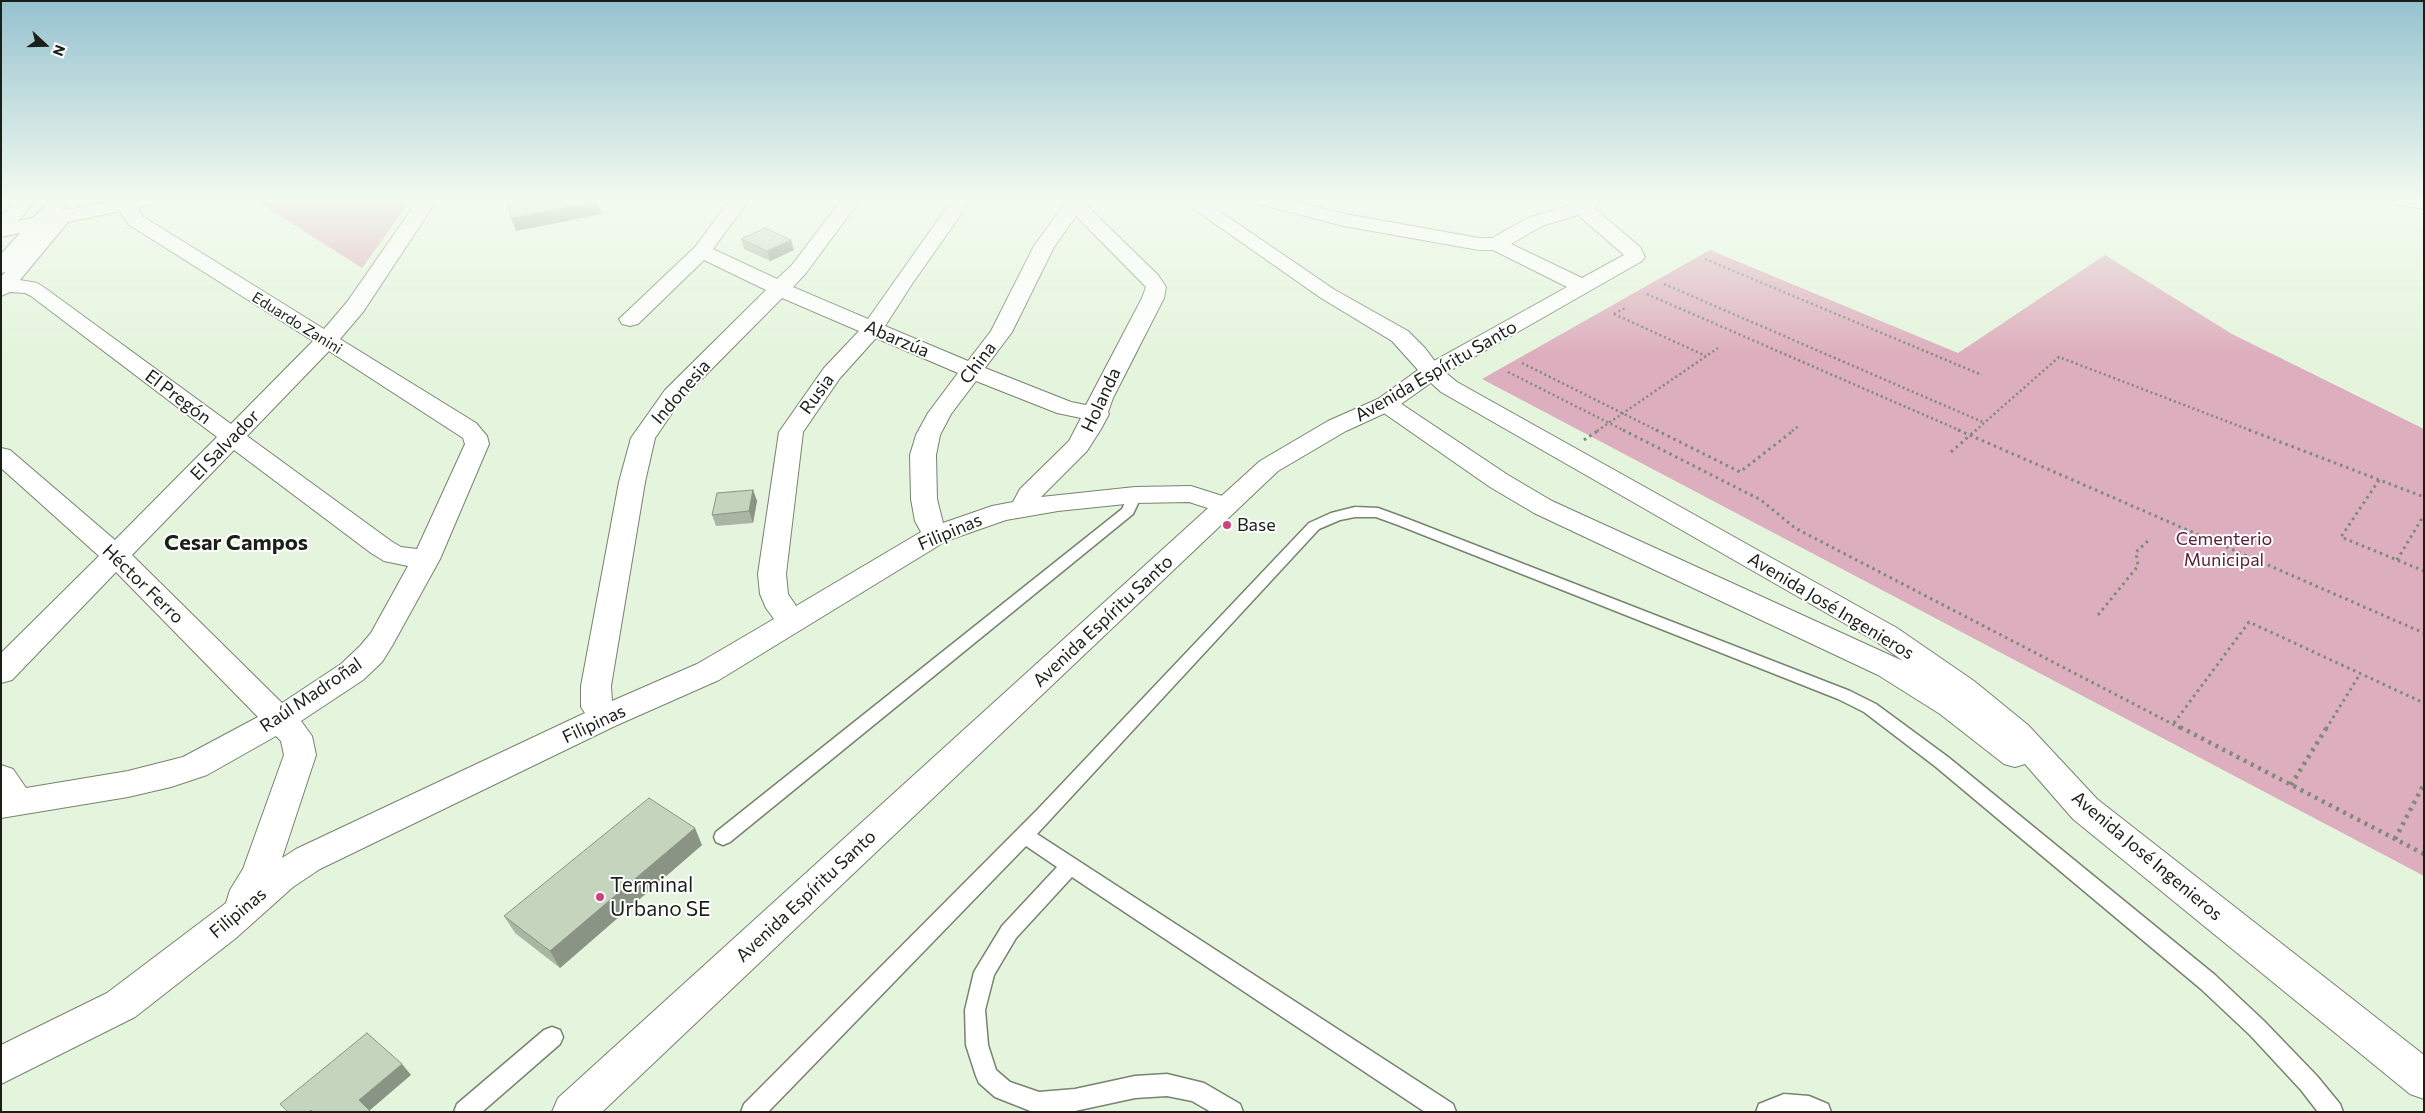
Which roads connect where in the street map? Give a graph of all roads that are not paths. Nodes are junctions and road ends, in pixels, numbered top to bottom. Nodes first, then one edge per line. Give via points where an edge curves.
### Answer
1 (21, 252) edge
2 (26, 252) edge
3 (185, 252) edge
4 (393, 252) edge
5 (701, 252) edge
6 (704, 252) edge
7 (812, 252) edge
8 (924, 252) edge
9 (1041, 252) edge
10 (1124, 252) edge
11 (1266, 252) edge
12 (1512, 252) edge
13 (1633, 252) edge
14 (2, 281) edge
15 (1582, 286) junction
16 (780, 289) junction
17 (630, 319) dead end
18 (873, 328) junction
19 (326, 341) junction
20 (972, 371) junction
21 (1431, 372) junction
22 (1386, 404) junction
23 (1097, 414) junction
24 (476, 436) joint
25 (233, 438) junction
26 (1, 456) edge
27 (1136, 495) junction
28 (1226, 506) junction
29 (1024, 507) junction
30 (936, 535) junction
31 (116, 556) junction
32 (426, 559) junction
33 (793, 619) junction
34 (1, 672) edge
35 (604, 718) junction
36 (279, 720) junction
37 (7, 795) edge
38 (2085, 809) junction
39 (275, 829) junction
40 (1024, 835) junction
41 (723, 837) dead end
42 (340, 844) junction
43 (1071, 865) junction
44 (236, 914) junction
45 (552, 1037) dead end
46 (1, 1065) edge
47 (2424, 1080) edge
48 (465, 1112) edge
49 (572, 1112) edge
50 (752, 1112) edge
51 (1232, 1112) edge
52 (1445, 1112) edge
53 (1767, 1112) edge
54 (1820, 1112) edge
55 (2332, 1112) edge

1 - 14 street
2 - 14 street
3 - 19 street, Eduardo Zanini
4 - 19 street, El Salvador via 355,307
5 - 17 street
6 - 16 street, Abarzúa
7 - 16 street, Indonesia
8 - 18 street, Rusia
9 - 20 street, China via 1001,332
10 - 23 street, Holanda via 1156,287 1101,398
11 - 21 street, Avenida José Ingenieros via 1328,294 1400,336
12 - 15 street
13 - 15 street, Avenida Espíritu Santo via 1635,257
14 - 25 street, El Pregón via 38,292
15 - 21 street, Avenida Espíritu Santo
16 - 18 street, Abarzúa
16 - 35 street, Indonesia via 673,396 643,438 632,482 596,686 597,706
18 - 20 street, Abarzúa
18 - 33 street, Rusia via 832,373 791,432 772,574 774,594 780,608
19 - 24 street, Eduardo Zanini
19 - 25 street, El Salvador
20 - 23 street, Abarzúa via 1065,408
20 - 30 street, China via 940,413 928,435 923,455 924,499 928,521
21 - 22 street, Avenida Espíritu Santo
21 - 38 street, Avenida José Ingenieros via 1449,387 1887,635 1963,688 2017,734
22 - 28 street, Avenida Espíritu Santo via 1337,426 1269,466
22 - 38 street via 1543,507 1888,667 1951,706
23 - 29 street, Holanda via 1078,446 1037,485
24 - 32 street, Raúl Madroñal via 477,444
25 - 31 street, El Salvador
25 - 32 street, El Pregón via 381,547 394,554
26 - 31 street, Héctor Ferro
27 - 28 street, Filipinas via 1191,494
27 - 29 street, Filipinas
27 - 41 lane via 1128,512
28 - 49 street, Avenida Espíritu Santo
29 - 30 street, Filipinas via 993,514
30 - 33 street, Filipinas
31 - 34 street, El Salvador
31 - 36 street, Héctor Ferro
32 - 36 street, Raúl Madroñal via 371,654 352,672
33 - 35 street, Filipinas via 708,672
35 - 42 street, Filipinas
36 - 37 street, Raúl Madroñal via 195,766 171,774
36 - 39 street, Héctor Ferro via 296,736 300,755
38 - 47 street, Avenida José Ingenieros
39 - 42 street via 290,844 308,850
39 - 44 street, Héctor Ferro via 259,874
40 - 43 lane
40 - 50 lane
40 - 55 lane via 1314,526 1336,516 1356,512 1378,513 1825,687 1870,708 1942,762 2208,982 2309,1083
42 - 44 street, Filipinas via 281,876
43 - 51 lane via 1009,932 984,972 975,1010 977,1045 987,1076 1003,1090 1039,1103 1167,1085 1196,1091
43 - 52 lane
44 - 46 street, Filipinas via 121,1005
45 - 48 lane
53 - 54 lane via 1784,1105 1809,1107

